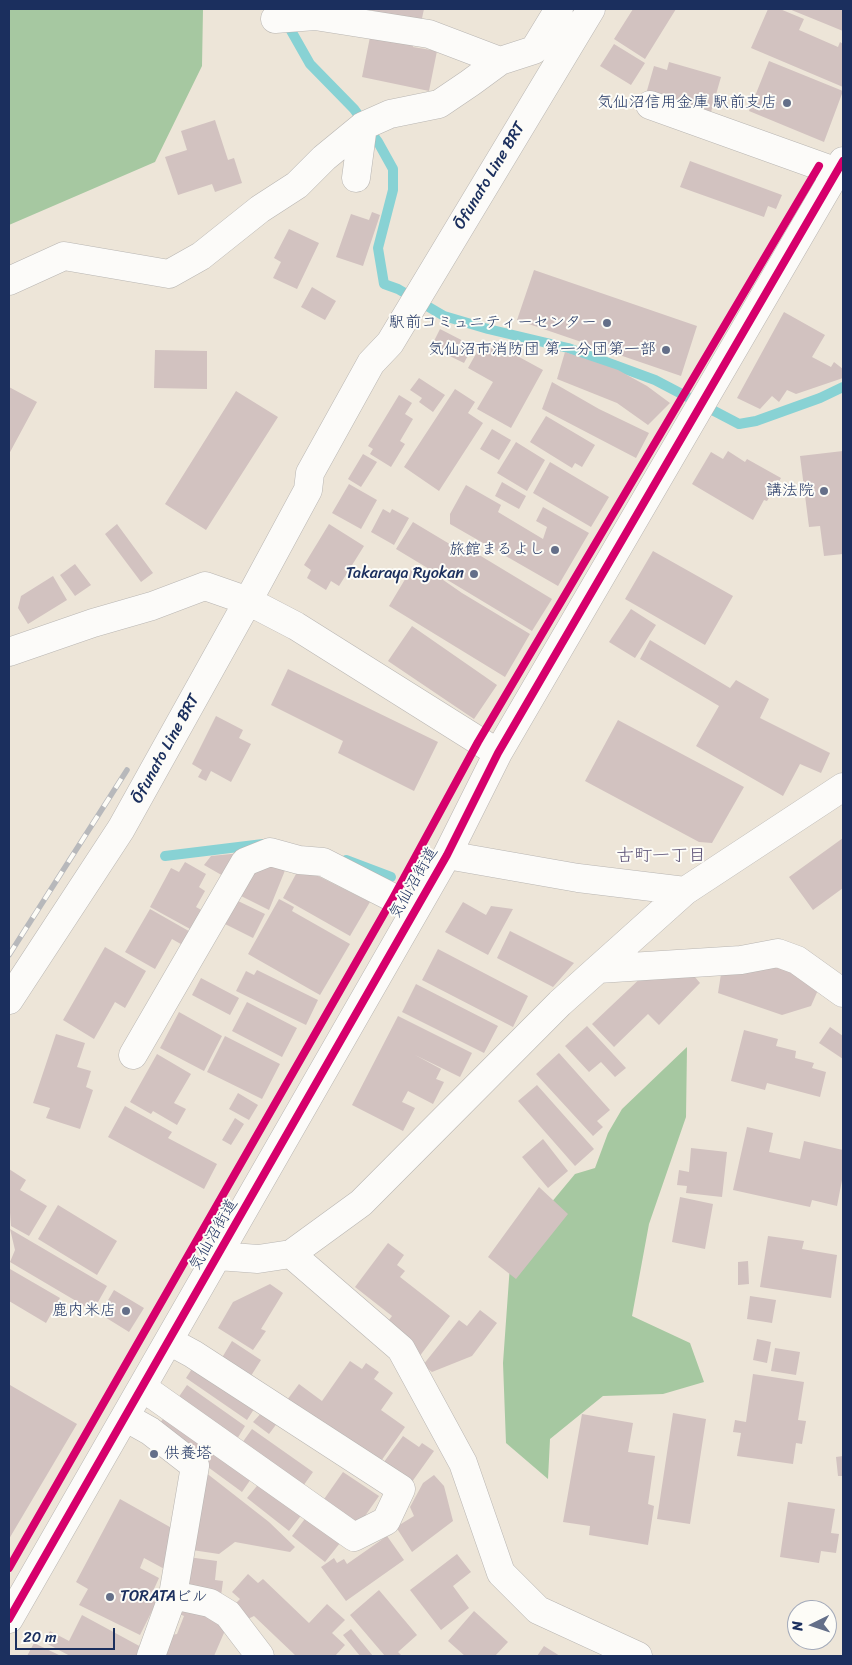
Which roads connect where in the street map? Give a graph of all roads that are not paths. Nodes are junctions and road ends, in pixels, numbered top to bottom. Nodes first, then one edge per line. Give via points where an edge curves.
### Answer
1 (559, 9) edge
2 (590, 9) edge
3 (275, 19) dead end
4 (500, 60) junction
5 (650, 105) dead end
6 (375, 121) junction
7 (840, 166) edge
8 (356, 178) dead end
9 (9, 281) edge
10 (248, 602) junction
11 (9, 652) edge
12 (498, 753) junction
13 (843, 787) edge
14 (447, 855) junction
15 (685, 891) junction
16 (415, 909) junction
17 (598, 969) junction
18 (843, 993) edge
19 (9, 1000) edge
20 (133, 1055) dead end
21 (291, 1254) junction
22 (218, 1256) junction
23 (169, 1341) junction
24 (142, 1387) junction
25 (125, 1417) junction
26 (173, 1595) junction
27 (9, 1619) edge
28 (151, 1656) edge
29 (260, 1656) edge
30 (638, 1656) edge

1 - 4 street via 534,50
2 - 10 street, Ōfunato Line BRT via 390,343 384,369 323,479 308,490
3 - 4 street via 316,16 429,34
4 - 6 street via 439,104
5 - 7 street
6 - 8 street
6 - 9 street via 324,158 297,185 260,209 201,256 169,274 64,256
7 - 12 street, 気仙沼街道
10 - 11 street via 205,586
10 - 12 street via 296,626
10 - 19 street, Ōfunato Line BRT via 121,829
12 - 14 street, 気仙沼街道
13 - 15 street
14 - 15 street via 578,878
14 - 16 street, 気仙沼街道
15 - 17 street
16 - 20 street via 323,862 270,852 245,862
16 - 22 street, 気仙沼街道
17 - 18 street via 741,960 778,953 797,960
17 - 21 street via 361,1203
21 - 22 street via 258,1259
21 - 30 street via 402,1349 463,1463 501,1573 538,1610
22 - 23 street, 気仙沼街道
23 - 24 street, 気仙沼街道
23 - 24 street via 401,1490 386,1520 354,1537
24 - 25 street, 気仙沼街道
25 - 26 street via 150,1431 194,1466
25 - 27 street, 気仙沼街道
26 - 28 street
26 - 29 street via 210,1602 228,1614

